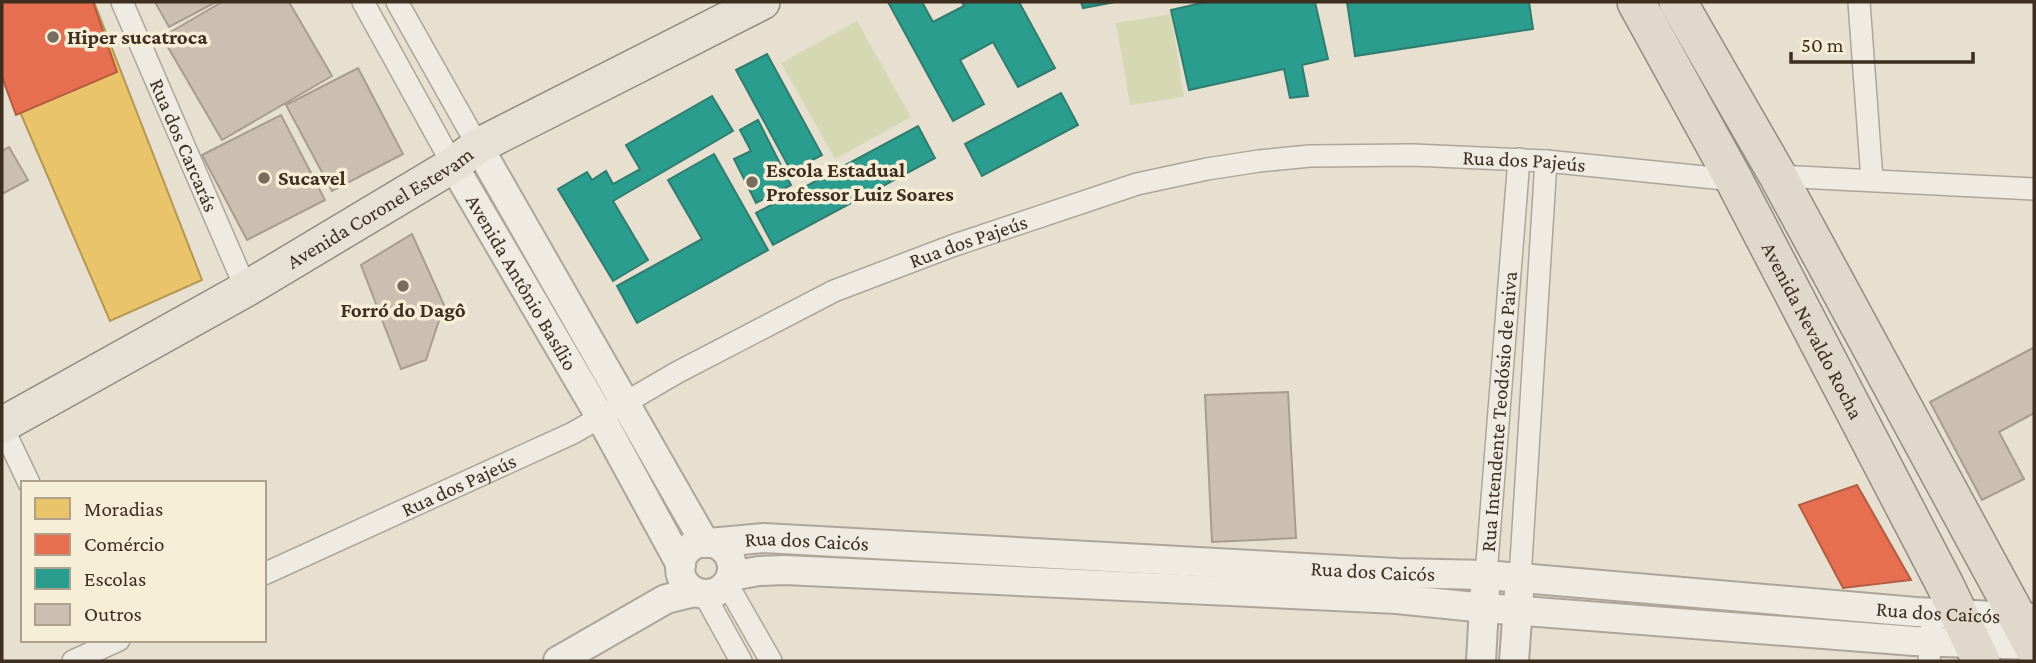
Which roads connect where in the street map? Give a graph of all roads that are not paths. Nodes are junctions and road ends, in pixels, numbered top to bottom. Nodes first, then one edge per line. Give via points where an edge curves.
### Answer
1 (122, 2) edge
2 (363, 2) edge
3 (397, 2) edge
4 (762, 2) edge
5 (1636, 2) edge
6 (1678, 2) edge
7 (1859, 2) edge
8 (466, 156) junction
9 (1519, 159) junction
10 (1546, 161) junction
11 (1778, 176) junction
12 (1734, 180) junction
13 (1872, 180) junction
14 (2034, 189) edge
15 (246, 289) junction
16 (626, 402) junction
17 (601, 418) junction
18 (2, 425) edge
19 (28, 481) edge
20 (707, 543) junction
21 (266, 573) edge
22 (1486, 575) junction
23 (1520, 578) junction
24 (703, 581) junction
25 (1397, 586) junction
26 (1485, 608) junction
27 (1517, 610) junction
28 (1961, 633) edge
29 (2030, 634) edge
30 (111, 647) edge
31 (1930, 652) edge
32 (73, 661) edge
33 (558, 661) edge
34 (741, 661) edge
35 (771, 661) edge
36 (1481, 661) edge
37 (1514, 661) edge

1 - 15 street, Rua dos Carcarás
2 - 8 street, Avenida Antônio Basílio
3 - 8 street, Avenida Antônio Basílio
4 - 8 main road, Avenida Coronel Estevam
5 - 12 highway, Avenida Nevaldo Rocha
6 - 11 highway, Avenida Nevaldo Rocha
7 - 13 street
8 - 15 main road, Avenida Coronel Estevam
8 - 16 street, Avenida Antônio Basílio
8 - 17 street, Avenida Antônio Basílio
9 - 10 street, Rua dos Pajeús
9 - 16 street, Rua dos Pajeús via 1310,156 1259,160 1137,184 834,291
9 - 22 street, Rua Intendente Teodósio de Paiva
10 - 12 street, Rua dos Pajeús
10 - 23 street, Rua Intendente Teodósio de Paiva
11 - 13 street
11 - 29 highway, Avenida Nevaldo Rocha
12 - 28 highway, Avenida Nevaldo Rocha
13 - 14 street
15 - 18 main road, Avenida Coronel Estevam
16 - 17 street, Rua dos Pajeús
16 - 20 street, Avenida Antônio Basílio
17 - 21 street, Rua dos Pajeús
17 - 24 street, Avenida Antônio Basílio
18 - 19 street
20 - 24 street via 683,556
20 - 24 street, Avenida Antônio Basílio via 725,551 733,567
20 - 25 street, Rua dos Caicós via 764,538
22 - 23 street, Rua dos Caicós
22 - 25 street, Rua dos Caicós
22 - 26 street, Rua Intendente Teodósio de Paiva
23 - 27 street, Rua Intendente Teodósio de Paiva
23 - 28 street, Rua dos Caicós
24 - 25 street, Rua dos Caicós via 785,570
24 - 33 street, Rua dos Caicós
24 - 34 street, Avenida Antônio Basílio
24 - 35 street, Avenida Antônio Basílio
25 - 26 street, Rua dos Caicós
26 - 27 street, Rua dos Caicós
26 - 36 street, Rua Intendente Teodósio de Paiva
27 - 31 street, Rua dos Caicós
27 - 37 street, Rua Intendente Teodósio de Paiva
28 - 29 street, Rua dos Caicós
28 - 31 street, Rua dos Caicós
28 - 31 street
30 - 32 street

